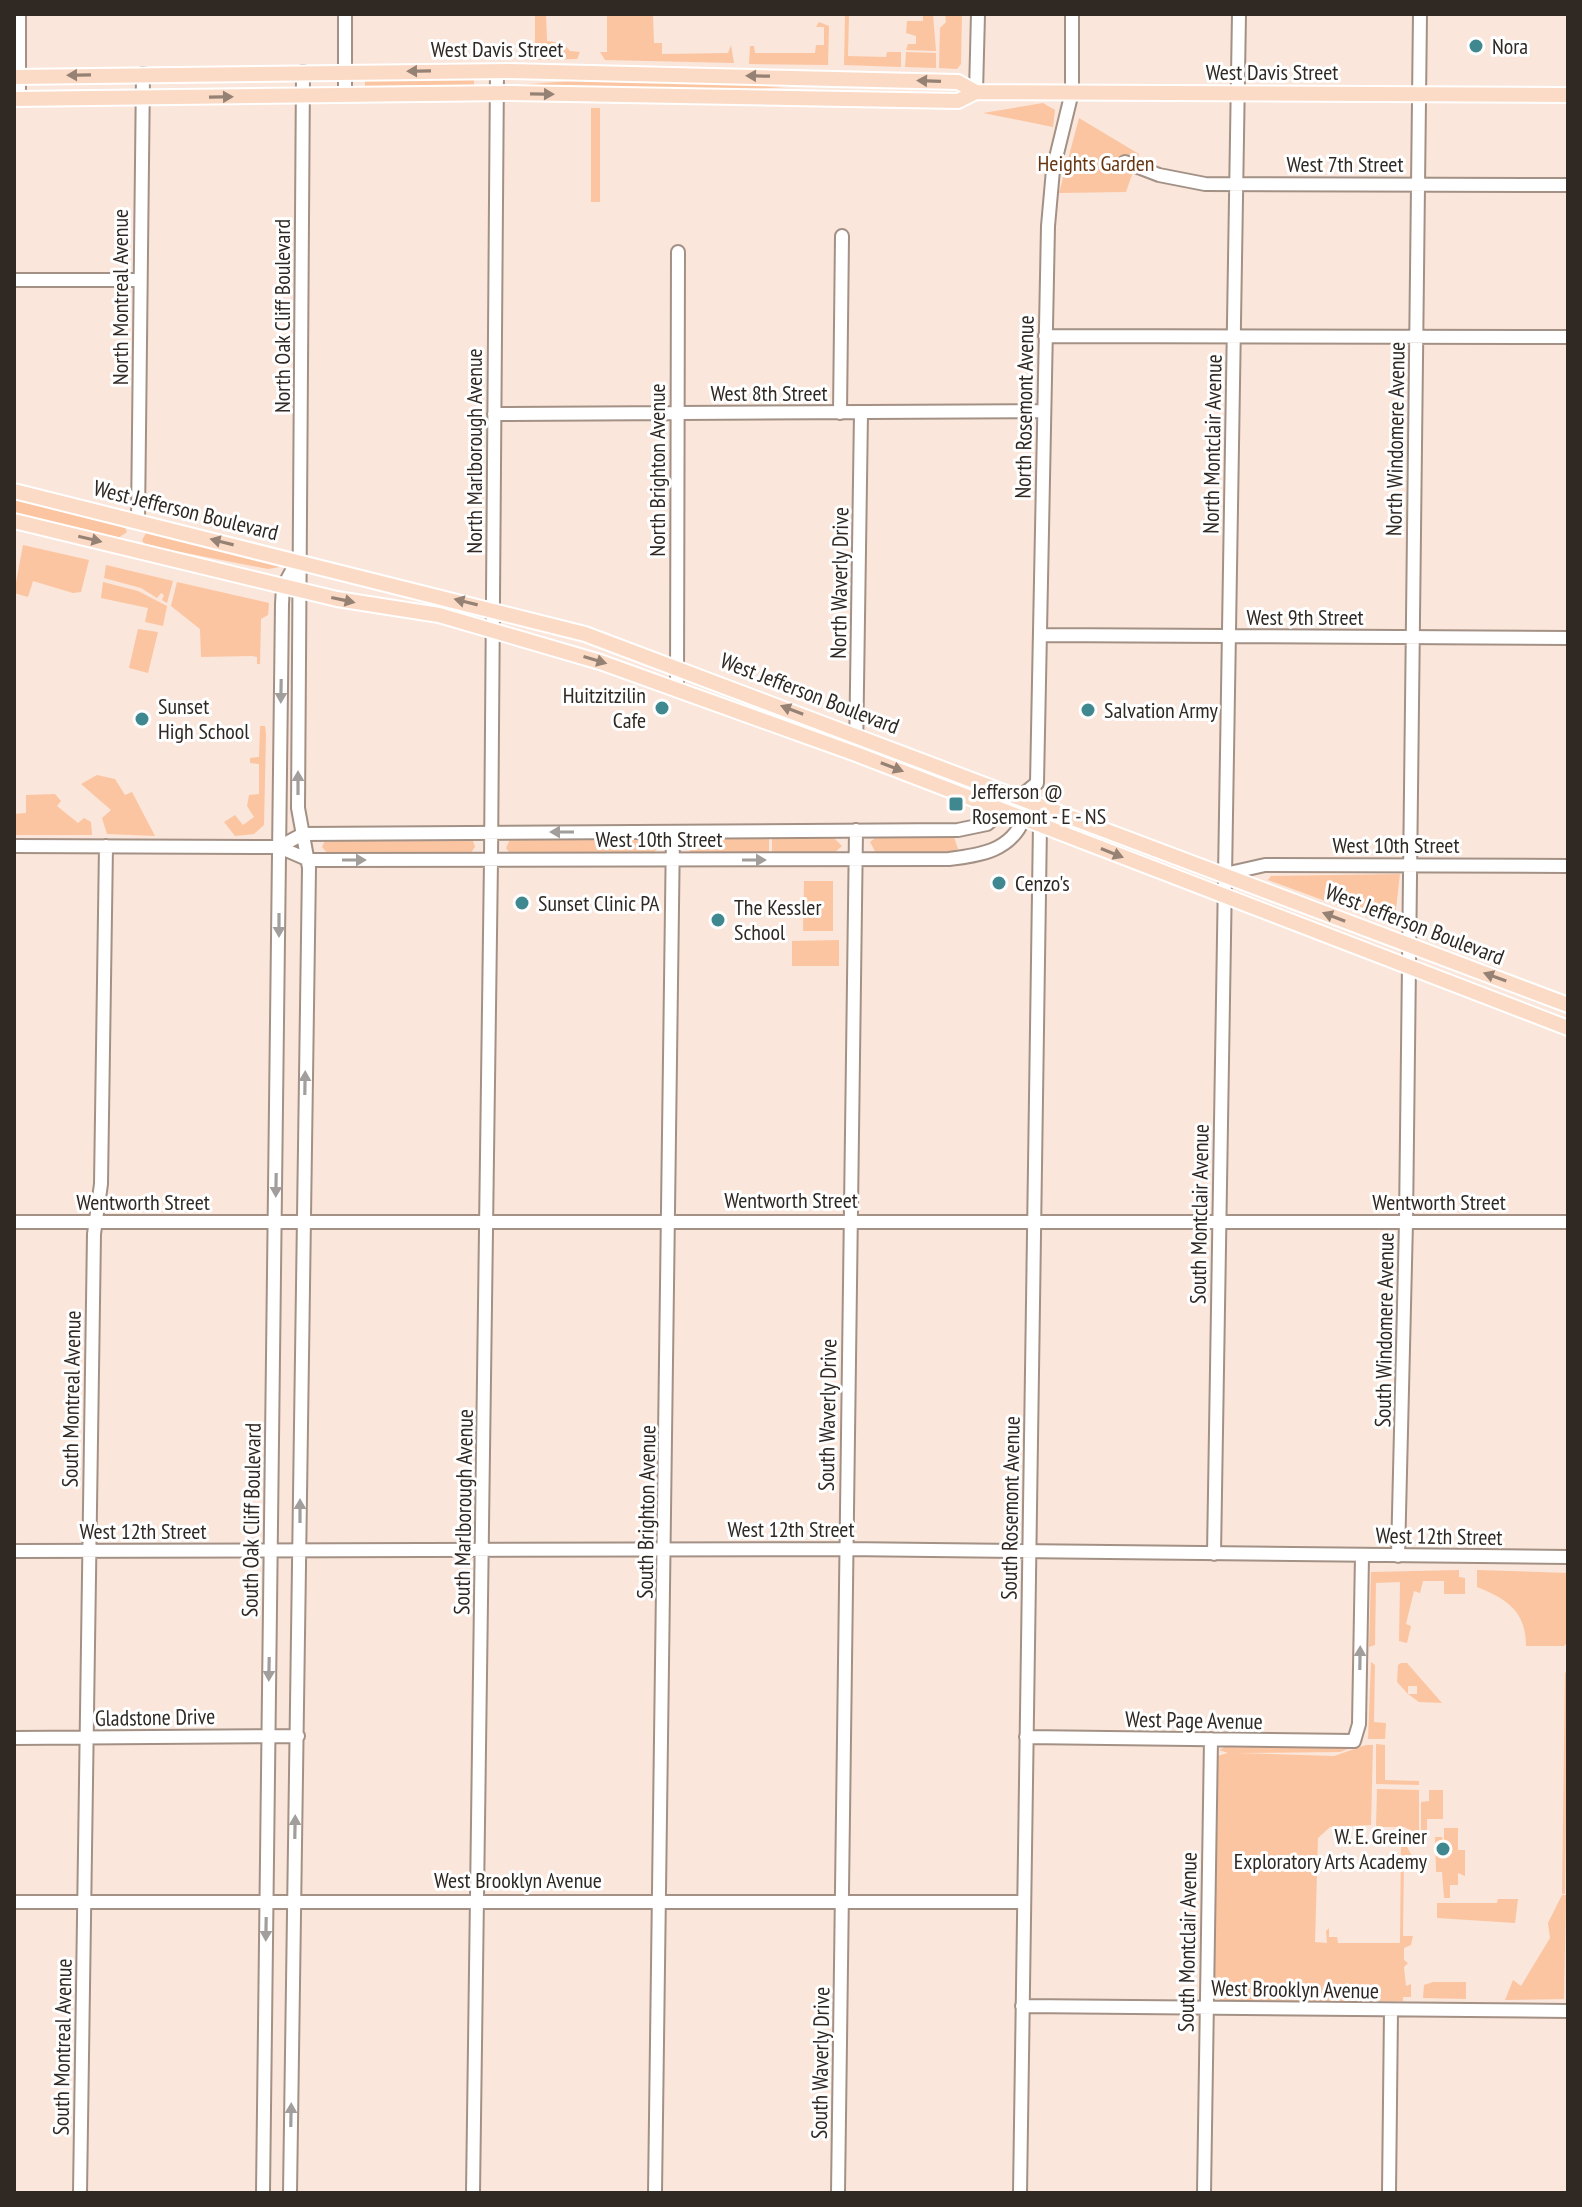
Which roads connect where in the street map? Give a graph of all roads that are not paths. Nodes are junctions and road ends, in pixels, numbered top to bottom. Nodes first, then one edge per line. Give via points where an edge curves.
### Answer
1 (19, 14) edge
2 (345, 14) edge
3 (978, 14) edge
4 (1072, 14) edge
5 (1239, 14) edge
6 (1420, 14) edge
7 (497, 71) junction
8 (303, 72) junction
9 (345, 72) junction
10 (143, 74) junction
11 (17, 76) edge
12 (976, 92) junction
13 (1072, 92) junction
14 (497, 93) junction
15 (1418, 93) junction
16 (1238, 94) junction
17 (345, 95) junction
18 (1568, 95) edge
19 (303, 96) junction
20 (143, 98) junction
21 (17, 99) edge
22 (1125, 162) dead end
23 (1418, 184) junction
24 (1236, 185) junction
25 (1568, 185) edge
26 (842, 236) dead end
27 (678, 252) dead end
28 (14, 280) edge
29 (140, 280) junction
30 (1045, 336) junction
31 (1233, 337) junction
32 (1416, 337) junction
33 (1568, 337) edge
34 (1044, 411) junction
35 (678, 413) junction
36 (840, 413) junction
37 (861, 413) junction
38 (494, 414) junction
39 (14, 491) edge
40 (14, 521) edge
41 (138, 521) junction
42 (127, 548) junction
43 (298, 560) junction
44 (283, 587) junction
45 (299, 591) junction
46 (493, 609) junction
47 (493, 630) junction
48 (1042, 635) junction
49 (1229, 637) junction
50 (1413, 637) junction
51 (1568, 638) edge
52 (677, 666) junction
53 (677, 688) junction
54 (857, 734) junction
55 (856, 754) junction
56 (1022, 797) junction
57 (1004, 811) junction
58 (1024, 818) junction
59 (1040, 824) junction
60 (856, 830) junction
61 (491, 832) junction
62 (673, 832) junction
63 (303, 834) junction
64 (14, 846) edge
65 (106, 846) junction
66 (279, 847) junction
67 (674, 859) junction
68 (856, 859) junction
69 (309, 860) junction
70 (491, 860) junction
71 (1408, 865) junction
72 (1568, 866) edge
73 (1225, 874) junction
74 (1224, 897) junction
75 (1407, 946) junction
76 (1409, 967) junction
77 (1568, 1005) edge
78 (1568, 1028) edge
79 (669, 1220) junction
80 (851, 1220) junction
81 (1034, 1221) junction
82 (1219, 1221) junction
83 (14, 1222) edge
84 (94, 1222) junction
85 (275, 1222) junction
86 (302, 1222) junction
87 (486, 1222) junction
88 (1406, 1222) junction
89 (1568, 1222) edge
90 (270, 1549) junction
91 (300, 1549) junction
92 (666, 1549) junction
93 (845, 1549) junction
94 (14, 1551) edge
95 (482, 1551) junction
96 (1030, 1551) junction
97 (89, 1552) junction
98 (1214, 1554) junction
99 (1362, 1556) junction
100 (1398, 1556) junction
101 (1568, 1557) edge
102 (268, 1736) junction
103 (298, 1736) junction
104 (1026, 1737) junction
105 (14, 1738) edge
106 (86, 1738) junction
107 (1211, 1739) junction
108 (660, 1900) junction
109 (842, 1900) junction
110 (84, 1901) junction
111 (266, 1901) junction
112 (294, 1901) junction
113 (477, 1901) junction
114 (14, 1902) edge
115 (1023, 1902) junction
116 (1022, 2006) junction
117 (1206, 2007) junction
118 (1391, 2010) junction
119 (1568, 2011) edge
120 (80, 2193) edge
121 (263, 2193) edge
122 (290, 2193) edge
123 (473, 2193) edge
124 (655, 2193) edge
125 (838, 2193) edge
126 (1020, 2193) edge
127 (1204, 2193) edge
128 (1389, 2193) edge

1 - 11 street
2 - 9 street
3 - 12 street
4 - 13 street, North Rosemont Avenue
5 - 16 street, North Montclair Avenue
6 - 15 street, North Windomere Avenue
7 -> 9 main road, West Davis Street
12 -> 7 main road, West Davis Street via 958,82
7 - 14 street, North Marlborough Avenue
8 - 9 main road, West Davis Street
8 - 10 main road, West Davis Street
8 - 19 street, North Oak Cliff Boulevard
9 - 17 street
10 -> 11 main road, West Davis Street
10 - 20 street, North Montreal Avenue
11 - 21 street
12 - 13 main road, West Davis Street
14 -> 12 main road, West Davis Street via 958,101
13 - 16 main road, West Davis Street
13 - 30 street, North Rosemont Avenue via 1051,186
14 - 17 main road, West Davis Street
14 - 38 street, North Marlborough Avenue
15 - 16 main road, West Davis Street
15 - 18 main road, West Davis Street
15 - 23 street, North Windomere Avenue
16 - 24 street, North Montclair Avenue
17 - 19 main road, West Davis Street
20 -> 19 main road, West Davis Street
19 - 43 street, North Oak Cliff Boulevard
20 - 21 main road, West Davis Street
20 - 29 street, North Montreal Avenue
22 - 24 street, West 7th Street via 1179,180
23 - 24 street, West 7th Street
23 - 25 street, West 7th Street
23 - 32 street, North Windomere Avenue
24 - 31 street, North Montclair Avenue
26 - 36 street
27 - 35 street, North Brighton Avenue
28 - 29 street
29 - 41 street, North Montreal Avenue
30 - 31 street
30 - 34 street, North Rosemont Avenue
31 - 32 street
31 - 49 street, North Montclair Avenue
32 - 33 street
32 - 50 street, North Windomere Avenue
34 - 37 street, West 8th Street
34 - 48 street, North Rosemont Avenue
35 - 36 street, West 8th Street
35 - 38 street, West 8th Street
35 - 52 street, North Brighton Avenue
36 - 37 street, West 8th Street
37 - 54 street, North Waverly Drive
38 - 46 street, North Marlborough Avenue
39 - 41 main road, West Jefferson Boulevard
40 -> 42 main road, West Jefferson Boulevard
41 - 42 main road
43 -> 41 main road, West Jefferson Boulevard
42 - 44 main road, West Jefferson Boulevard
43 - 44 street, North Oak Cliff Boulevard
43 - 45 street, North Oak Cliff Boulevard
46 -> 43 main road, West Jefferson Boulevard
44 - 45 main road, West Jefferson Boulevard
44 -> 66 street, North Oak Cliff Boulevard
45 -> 47 main road, West Jefferson Boulevard via 425,612
63 -> 45 street, North Oak Cliff Boulevard via 298,808
46 - 47 street, North Marlborough Avenue
46 - 52 main road, West Jefferson Boulevard
47 -> 53 main road, West Jefferson Boulevard
47 - 61 street, North Marlborough Avenue
48 - 49 street, West 9th Street
48 - 56 street, North Rosemont Avenue via 1039,776
49 - 50 street, West 9th Street
49 - 73 street, North Montclair Avenue
50 - 51 street, West 9th Street
50 - 71 street, North Windomere Avenue
52 - 53 street, North Brighton Avenue
54 -> 52 main road, West Jefferson Boulevard
53 - 55 main road, West Jefferson Boulevard
54 - 55 street, North Waverly Drive
54 - 56 main road, West Jefferson Boulevard
55 -> 57 main road, West Jefferson Boulevard
56 - 57 street, West 10th Street
56 - 73 main road, West Jefferson Boulevard
57 - 58 main road, West Jefferson Boulevard
57 - 60 street, West 10th Street via 977,828
58 - 59 main road, West Jefferson Boulevard
58 - 68 street, West 10th Street via 1011,842 983,853 949,859
59 -> 74 main road, West Jefferson Boulevard
59 - 81 street, South Rosemont Avenue
60 - 62 street, West 10th Street
60 - 68 street, South Waverly Drive
62 -> 61 street, West 10th Street
61 - 63 street, West 10th Street
61 - 70 street, South Marlborough Avenue
62 - 67 street, South Brighton Avenue
63 - 66 street, West 10th Street
63 - 69 street, North Oak Cliff Boulevard
64 - 65 street, West 10th Street
65 - 66 street, West 10th Street
65 - 84 street, South Montreal Avenue via 101,1184
66 - 69 street, West 10th Street
66 -> 85 street, South Oak Cliff Boulevard
67 -> 68 street, West 10th Street
67 - 70 street, West 10th Street
67 - 79 street, South Brighton Avenue
68 - 80 street, South Waverly Drive
69 -> 70 street, West 10th Street
86 -> 69 street
70 - 87 street, South Marlborough Avenue
71 - 72 street, West 10th Street
71 - 73 street, West 10th Street via 1251,866
71 - 75 street, South Windomere Avenue
73 - 74 street, South Montclair Avenue
75 -> 73 main road, West Jefferson Boulevard
74 - 76 main road, West Jefferson Boulevard
74 - 82 street, South Montclair Avenue
75 - 76 street, South Windomere Avenue
77 -> 75 main road, West Jefferson Boulevard
76 - 78 main road, West Jefferson Boulevard
76 - 88 street, South Windomere Avenue
79 - 80 street, Wentworth Street
79 - 87 street, Wentworth Street
79 - 92 street, South Brighton Avenue
80 - 81 street, Wentworth Street
80 - 93 street, South Waverly Drive
81 - 82 street, Wentworth Street
81 - 96 street, South Rosemont Avenue
82 - 88 street, Wentworth Street
82 - 98 street, South Montclair Avenue
83 - 84 street, Wentworth Street
84 - 85 street, Wentworth Street
84 - 97 street, South Montreal Avenue
85 - 86 street, Wentworth Street
85 - 90 street, South Oak Cliff Boulevard
86 - 87 street, Wentworth Street
91 -> 86 street
87 - 95 street, South Marlborough Avenue
88 - 89 street, Wentworth Street
88 - 100 street, South Windomere Avenue
90 - 91 street, West 12th Street
90 - 97 street, West 12th Street
90 -> 102 street, South Oak Cliff Boulevard
91 - 95 street, West 12th Street
91 - 103 street
92 - 93 street, West 12th Street
92 - 95 street, West 12th Street
92 - 108 street, South Brighton Avenue
93 - 96 street, West 12th Street
93 - 109 street, South Waverly Drive
94 - 97 street, West 12th Street
95 - 113 street, South Marlborough Avenue
96 - 98 street, West 12th Street
96 - 104 street, South Rosemont Avenue
97 - 106 street, South Montreal Avenue
98 - 99 street, West 12th Street
99 - 100 street, West 12th Street
107 -> 99 street, West Page Avenue via 1343,1743 1358,1736
100 - 101 street, West 12th Street
102 - 103 street, Gladstone Drive
102 - 106 street, Gladstone Drive
102 - 111 street, South Oak Cliff Boulevard
112 -> 103 street
104 - 107 street, West Page Avenue
104 - 115 street, South Rosemont Avenue
105 - 106 street, Gladstone Drive
106 - 110 street, South Montreal Avenue
107 - 117 street, South Montclair Avenue
108 - 109 street, West Brooklyn Avenue
108 - 113 street, West Brooklyn Avenue
108 - 124 street, South Brighton Avenue
109 - 115 street, West Brooklyn Avenue
109 - 125 street, South Waverly Drive
110 - 111 street, West Brooklyn Avenue
110 - 114 street, West Brooklyn Avenue
110 - 120 street, South Montreal Avenue
111 - 112 street, West Brooklyn Avenue
111 -> 121 street, South Oak Cliff Boulevard
112 - 113 street, West Brooklyn Avenue
122 -> 112 street
113 - 123 street, South Marlborough Avenue
115 - 116 street, South Rosemont Avenue
116 - 117 street, West Brooklyn Avenue
116 - 126 street, South Rosemont Avenue
117 - 118 street, West Brooklyn Avenue
117 - 127 street, South Montclair Avenue
118 - 119 street, West Brooklyn Avenue
118 - 128 street

